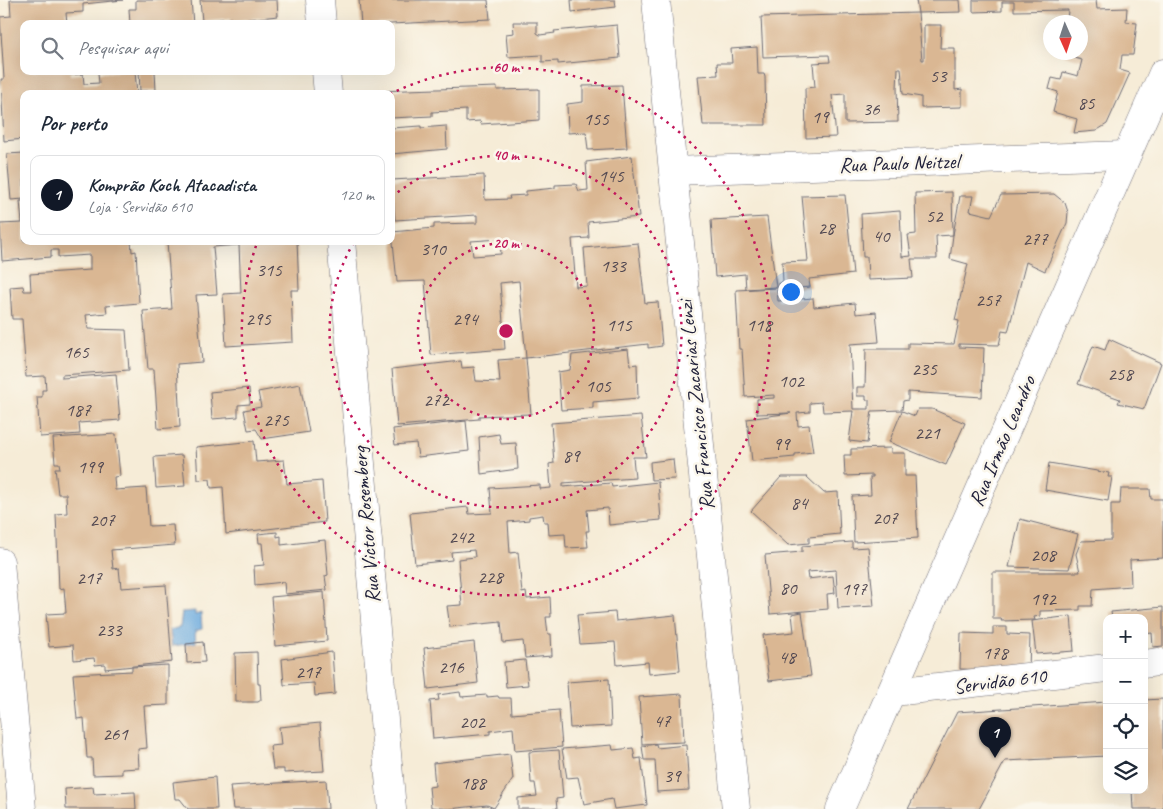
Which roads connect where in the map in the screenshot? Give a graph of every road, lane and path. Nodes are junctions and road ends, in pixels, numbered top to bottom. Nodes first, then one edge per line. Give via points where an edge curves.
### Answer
1 (320, 0) edge
2 (656, 0) edge
3 (322, 20) edge
4 (1163, 73) edge
5 (326, 75) edge
6 (328, 90) edge
7 (1126, 156) junction
8 (672, 171) junction
9 (341, 245) edge
10 (0, 562) edge
11 (3, 627) edge
12 (1103, 668) edge
13 (893, 692) junction
14 (22, 809) edge
15 (392, 809) edge
16 (736, 809) edge
17 (840, 809) edge

1 - 3 street
2 - 8 street, Rua Francisco Zacarias Lenzi
4 - 7 street, Rua Irmão Leandro
5 - 6 street
7 - 8 street, Rua Paulo Neitzel
7 - 13 street, Rua Irmão Leandro
8 - 16 street, Rua Francisco Zacarias Lenzi
9 - 15 street, Rua Victor Rosemberg
10 - 11 street
11 - 14 street
12 - 13 street, Servidão 610
13 - 17 street, Rua Irmão Leandro

